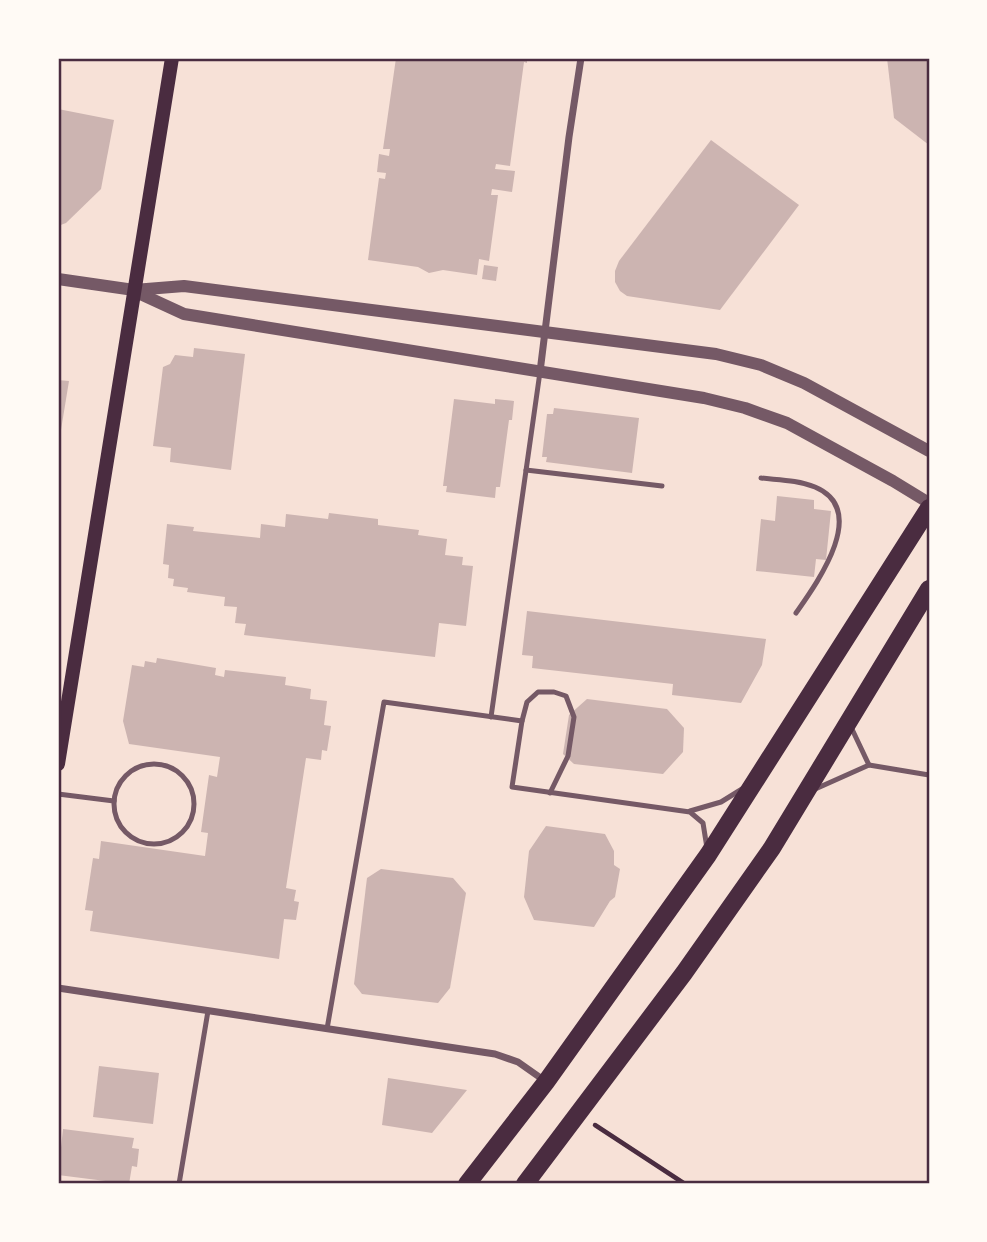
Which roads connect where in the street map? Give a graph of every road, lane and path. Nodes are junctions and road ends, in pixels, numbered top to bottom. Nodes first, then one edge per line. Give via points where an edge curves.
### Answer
1 (172, 58) edge
2 (582, 58) edge
3 (58, 279) edge
4 (134, 290) junction
5 (546, 331) junction
6 (540, 372) junction
7 (929, 452) edge
8 (526, 470) junction
9 (761, 478) dead end
10 (662, 486) dead end
11 (929, 505) edge
12 (929, 589) edge
13 (796, 613) dead end
14 (491, 717) junction
15 (522, 721) junction
16 (849, 723) junction
17 (58, 764) edge
18 (869, 765) junction
19 (929, 775) edge
20 (753, 782) junction
21 (550, 793) junction
22 (806, 793) junction
23 (58, 794) edge
24 (114, 801) junction
25 (690, 811) junction
26 (708, 855) junction
27 (58, 988) edge
28 (208, 1011) junction
29 (327, 1029) junction
30 (546, 1082) junction
31 (579, 1115) junction
32 (179, 1184) edge
33 (467, 1184) edge
34 (525, 1184) edge
35 (685, 1184) edge

1 - 4 main road
2 - 5 street
3 - 4 street
4 - 5 street via 184,286
4 - 6 street via 184,314
4 - 17 main road
5 - 6 street
5 - 7 street via 716,354 761,365 804,383
6 - 8 lane
6 - 11 street via 745,408 787,423
8 - 10 lane
8 - 14 lane
9 - 13 lane via 815,487 831,497 838,513 836,545 822,576
11 - 20 main road
12 - 16 main road
14 - 15 lane
14 - 29 lane via 384,702
15 - 21 lane via 512,787
15 - 21 lane via 527,702 538,692 566,696 574,717 568,756
16 - 18 lane
16 - 22 main road
18 - 19 lane
18 - 22 lane
20 - 25 lane via 721,802
20 - 26 main road
21 - 25 lane
22 - 31 main road via 717,927
23 - 24 lane
24 - 24 lane via 117,788 133,769 157,764 170,767 189,784 194,811 180,835 154,844 129,836 119,825
25 - 26 lane via 702,823
26 - 30 main road
27 - 28 street
28 - 29 street
28 - 32 lane
29 - 30 street via 495,1054 518,1062
30 - 33 main road
31 - 34 main road
31 - 35 path

